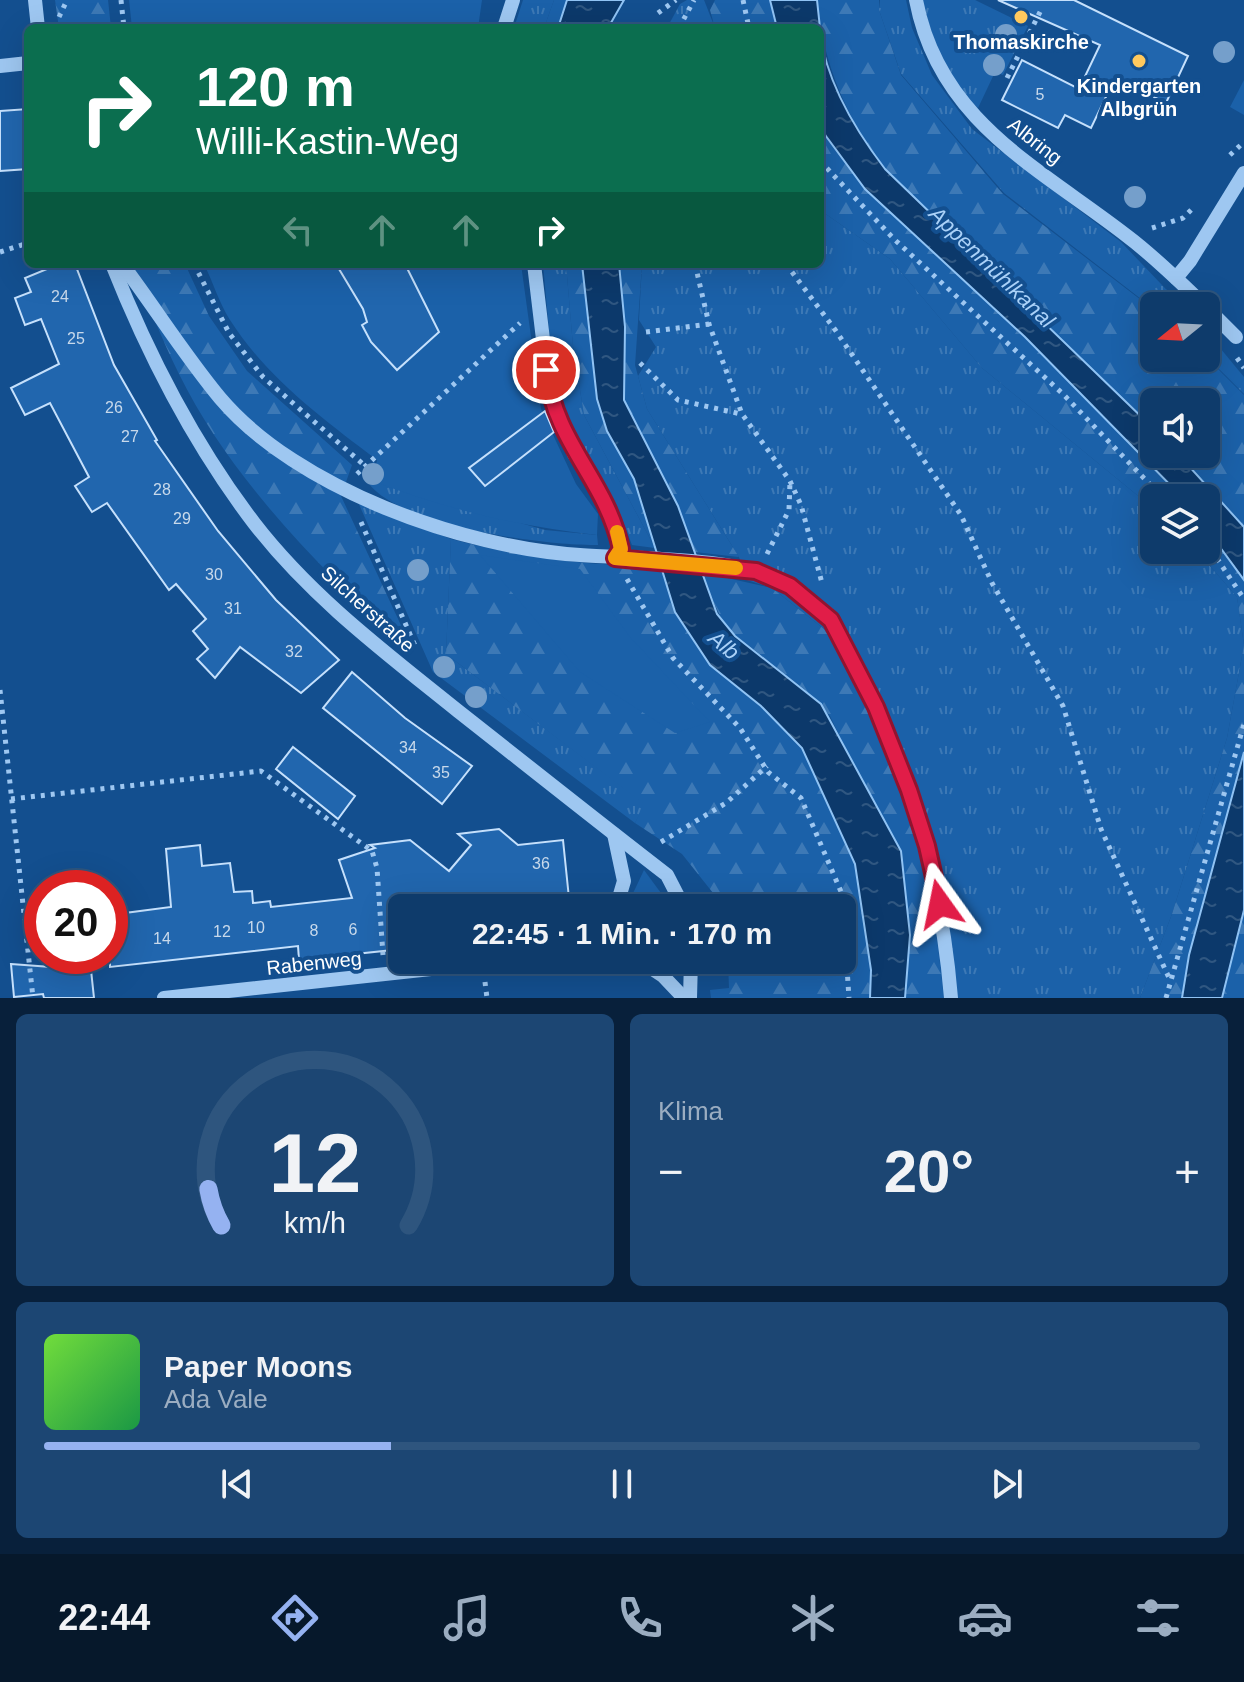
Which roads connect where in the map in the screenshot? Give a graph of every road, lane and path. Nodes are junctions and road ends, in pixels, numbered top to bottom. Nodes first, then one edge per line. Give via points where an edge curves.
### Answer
1 (35, 0) edge
2 (67, 0) edge
3 (121, 0) edge
4 (513, 0) edge
5 (676, 0) edge
6 (694, 0) edge
7 (743, 0) edge
8 (916, 0) edge
9 (1041, 10) dead end
10 (658, 13) dead end
11 (57, 22) dead end
12 (38, 24) edge
13 (124, 24) edge
14 (505, 24) edge
15 (681, 24) edge
16 (748, 24) edge
17 (24, 63) edge
18 (0, 66) edge
19 (1007, 78) dead end
20 (1244, 142) edge
21 (1227, 160) dead end
22 (824, 165) edge
23 (1244, 173) edge
24 (1203, 195) dead end
25 (1129, 237) junction
26 (24, 244) edge
27 (0, 252) edge
28 (116, 268) edge
29 (125, 268) edge
30 (196, 268) edge
31 (534, 268) edge
32 (696, 268) edge
33 (789, 268) edge
34 (1176, 278) junction
35 (1191, 292) edge
36 (538, 313) junction
37 (1220, 320) edge
38 (709, 324) junction
39 (646, 332) dead end
40 (1236, 337) dead end
41 (640, 363) dead end
42 (742, 414) junction
43 (364, 465) junction
44 (790, 481) junction
45 (1150, 484) edge
46 (347, 489) junction
47 (615, 558) junction
48 (1220, 563) edge
49 (756, 571) junction
50 (1244, 599) edge
51 (826, 615) junction
52 (417, 650) dead end
53 (0, 690) edge
54 (1244, 724) edge
55 (767, 766) junction
56 (11, 799) junction
57 (614, 834) junction
58 (640, 854) junction
59 (620, 894) edge
60 (677, 894) edge
61 (400, 974) edge
62 (660, 974) edge
63 (691, 974) edge
64 (384, 976) junction
65 (1170, 980) junction
66 (33, 998) edge
67 (164, 998) edge
68 (684, 998) edge
69 (690, 998) edge
70 (849, 998) edge
71 (951, 998) edge
72 (1166, 998) edge

1 - 12 street
2 - 11 path
3 - 13 path
4 - 14 street
5 - 10 path
6 - 15 path
7 - 16 path
8 - 25 street, Albring via 936,65 955,95 1010,151
9 - 19 path
17 - 18 street
20 - 21 path
22 - 45 path
23 - 34 street
24 - 25 path via 1183,218
25 - 34 street, Albring
26 - 27 path
28 - 57 street, Silcherstraße via 162,380 189,426 247,513 296,570 357,631
29 - 46 street via 221,399 293,461
30 - 43 path via 217,314 263,377
31 - 36 street
32 - 38 path
33 - 65 path via 961,515 992,583 1063,706 1101,829
34 - 35 street, Albring
36 - 43 path via 525,319
36 - 47 street via 550,398 574,454 610,509 621,549
37 - 40 street, Albring
38 - 39 path
38 - 42 path
41 - 42 path via 678,400
42 - 44 path
43 - 46 path
44 - 49 path via 789,510
44 - 51 path via 820,572
46 - 47 street via 424,522 513,546
46 - 52 path
47 - 49 street
47 - 55 path via 673,658 740,728
48 - 50 path
49 - 51 street via 790,586
51 - 71 street via 876,707 927,846 946,933
53 - 56 path
54 - 65 path
55 - 58 path via 726,803
55 - 70 path via 801,798 838,883
56 - 64 path via 261,771 372,851
56 - 66 path
57 - 58 street, Silcherstraße
57 - 59 street via 623,862
58 - 60 street, Silcherstraße via 667,875
61 - 64 street, Rabenweg
62 - 68 street
63 - 69 street
64 - 67 street, Rabenweg
65 - 72 path

